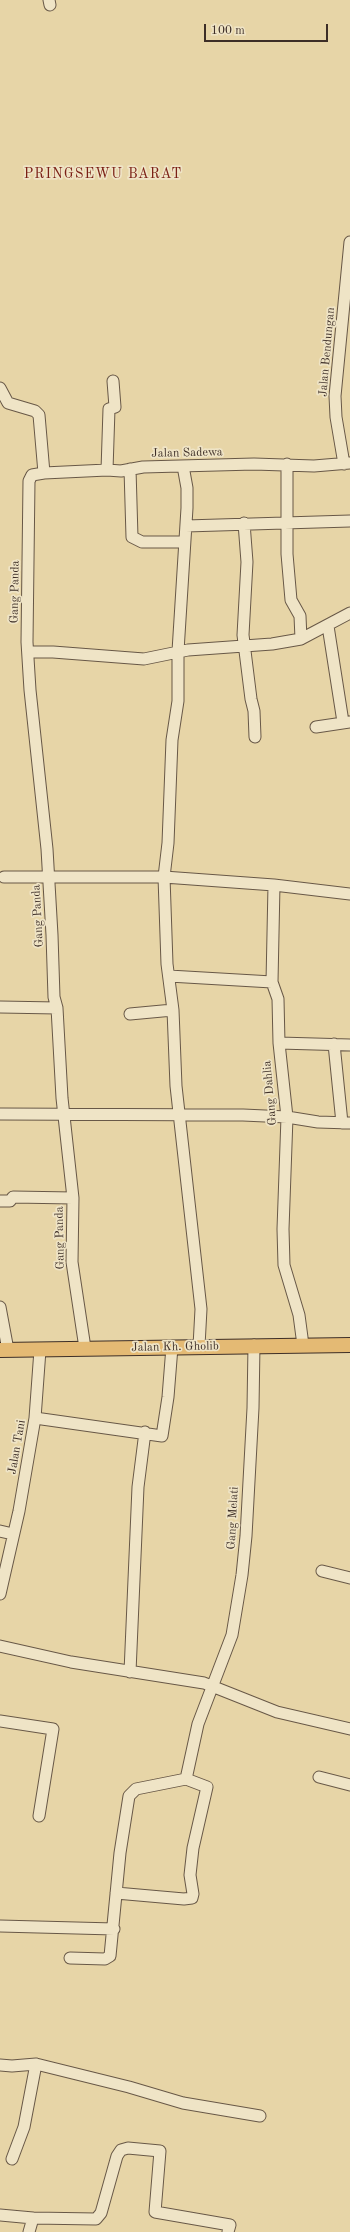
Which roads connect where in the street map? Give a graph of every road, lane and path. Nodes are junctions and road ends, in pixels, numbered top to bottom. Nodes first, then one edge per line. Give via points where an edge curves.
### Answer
1 (350, 242) edge
2 (113, 381) dead end
3 (0, 388) edge
4 (287, 464) junction
5 (347, 464) edge
6 (183, 466) junction
7 (130, 469) junction
8 (107, 470) junction
9 (44, 472) junction
10 (29, 481) joint
11 (350, 521) edge
12 (244, 523) junction
13 (287, 524) junction
14 (186, 526) junction
15 (184, 542) junction
16 (350, 614) edge
17 (328, 626) junction
18 (301, 639) junction
19 (245, 646) junction
20 (178, 651) junction
21 (28, 652) junction
22 (347, 722) edge
23 (316, 726) dead end
24 (255, 737) dead end
25 (4, 877) dead end
26 (164, 877) junction
27 (49, 878) junction
28 (274, 885) junction
29 (350, 894) edge
30 (169, 976) junction
31 (272, 982) junction
32 (0, 1007) edge
33 (57, 1008) junction
34 (173, 1010) junction
35 (130, 1014) dead end
36 (279, 1043) junction
37 (334, 1044) junction
38 (350, 1045) edge
39 (64, 1113) junction
40 (179, 1113) junction
41 (0, 1114) edge
42 (287, 1116) junction
43 (346, 1123) edge
44 (73, 1198) junction
45 (0, 1201) edge
46 (0, 1307) edge
47 (303, 1344) junction
48 (254, 1345) junction
49 (350, 1345) edge
50 (198, 1346) junction
51 (172, 1347) junction
52 (85, 1348) junction
53 (4, 1350) edge
54 (40, 1350) junction
55 (35, 1418) junction
56 (145, 1432) junction
57 (0, 1531) edge
58 (13, 1534) junction
59 (2, 1571) edge
60 (322, 1571) dead end
61 (350, 1578) edge
62 (0, 1594) edge
63 (0, 1646) edge
64 (130, 1672) junction
65 (212, 1688) junction
66 (0, 1721) edge
67 (350, 1728) edge
68 (319, 1777) dead end
69 (186, 1779) junction
70 (350, 1784) edge
71 (39, 1816) dead end
72 (116, 1893) junction
73 (0, 1926) edge
74 (114, 1928) junction
75 (70, 1958) dead end
76 (0, 2064) edge
77 (36, 2064) junction
78 (260, 2116) dead end
79 (12, 2159) dead end
80 (0, 2215) edge
81 (33, 2218) junction
82 (29, 2232) edge
83 (228, 2232) edge

1 - 5 street, Jalan Bendungan via 335,396 336,417
2 - 8 street via 114,407 109,409
3 - 9 street via 8,403 39,414
4 - 5 street, Jalan Sadewa
4 - 6 street, Jalan Sadewa
4 - 13 street
6 - 7 street, Jalan Sadewa
6 - 14 street via 187,488
7 - 8 street, Jalan Sadewa
7 - 15 street via 132,537 142,542
8 - 9 street, Jalan Sadewa
9 - 10 street, Jalan Sadewa via 32,475
10 - 21 street, Gang Panda
11 - 13 street
12 - 13 street
12 - 14 street
12 - 19 street via 247,562 243,635
13 - 18 street via 291,600 292,606 300,616
14 - 15 street
15 - 20 street
16 - 17 street
17 - 18 street
17 - 22 street
18 - 19 street
19 - 20 street
19 - 24 street
20 - 21 street via 144,659
20 - 26 street via 178,701 172,740 168,843
21 - 27 street, Gang Panda via 35,751
22 - 23 street
25 - 27 street
26 - 27 street
26 - 28 street
26 - 30 street
27 - 33 street, Gang Panda via 54,997
28 - 29 street
28 - 31 street, Gang Dahlia
30 - 31 street
30 - 34 street
31 - 36 street, Gang Dahlia via 278,999
32 - 33 street
33 - 39 street, Gang Panda
34 - 35 street
34 - 40 street
36 - 37 street
36 - 42 street, Gang Dahlia
37 - 38 street
37 - 43 street
39 - 40 street via 123,1116
39 - 41 street
39 - 44 street, Gang Panda
40 - 42 street
40 - 50 street via 201,1309
42 - 43 street via 318,1122
42 - 47 street, Gang Dahlia via 284,1265 299,1315
44 - 45 street via 13,1197 10,1201
44 - 52 street, Gang Panda via 72,1262
46 - 53 street
47 - 48 main road, Jalan Kh. Gholib
47 - 49 main road, Jalan Kh. Gholib
48 - 50 main road, Jalan Kh. Gholib
48 - 65 street, Gang Melati via 253,1408 242,1575 232,1635
50 - 51 main road, Jalan Kh. Gholib
51 - 52 main road, Jalan Kh. Gholib
51 - 56 street via 162,1436
52 - 54 main road, Jalan Kh. Gholib
53 - 54 main road, Jalan Kh. Gholib
54 - 55 street, Jalan Tani
55 - 56 street via 89,1427
55 - 58 street, Jalan Tani
56 - 64 street via 138,1487
57 - 58 street
58 - 59 street, Jalan Tani
59 - 62 street, Jalan Tani
60 - 61 street
63 - 64 street
64 - 65 street via 204,1683
65 - 67 street via 277,1712
65 - 69 street, Gang Melati via 198,1724
66 - 71 street via 53,1729
68 - 70 street
69 - 72 street via 136,1789 130,1793
69 - 72 street via 206,1787 193,1848 190,1875 192,1898
72 - 74 street
73 - 74 street
74 - 75 street via 111,1954 108,1958
76 - 77 street
77 - 78 street via 183,2103
77 - 79 street via 24,2126
80 - 81 street
81 - 82 street
81 - 83 street via 96,2220 101,2213 117,2156 121,2150 128,2148 160,2151 155,2212 230,2225

